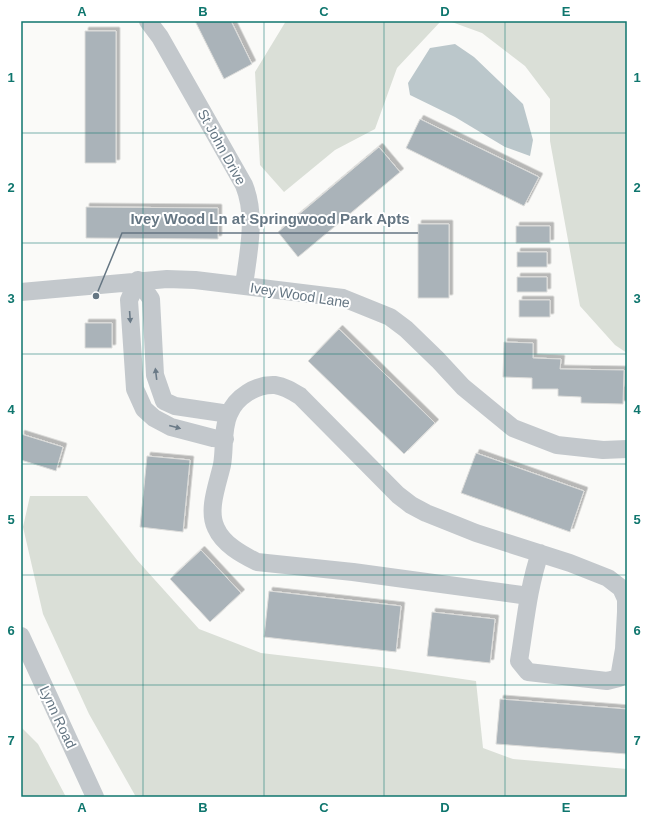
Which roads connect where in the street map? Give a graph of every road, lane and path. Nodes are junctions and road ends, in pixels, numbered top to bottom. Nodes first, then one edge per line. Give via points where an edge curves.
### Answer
1 (148, 21) edge
2 (138, 280) junction
3 (244, 286) junction
4 (21, 292) edge
5 (229, 414) junction
6 (225, 439) junction
7 (627, 449) edge
8 (540, 553) junction
9 (529, 596) junction
10 (21, 636) edge
11 (95, 797) edge

1 - 3 street, St John Drive via 160,37 249,197 251,224
2 - 3 street, Ivey Wood Lane via 195,280
2 - 4 street, Ivey Wood Lane
5 -> 2 street via 175,406 164,401 155,376 151,299
2 -> 6 street via 129,300 135,389 144,409 171,427
3 - 7 street, Ivey Wood Lane via 343,298 370,308 406,329 463,387 513,428 556,444 603,450
5 - 6 street
5 - 8 street via 237,401 248,391 275,385 288,388 300,396 411,505 476,533
6 - 9 street via 212,510 215,527 224,540 244,556 257,562
8 - 9 street via 532,576
8 - 9 street via 608,578 622,588 626,598 626,612 619,678 607,681 528,672 519,661
10 - 11 street, Lynn Road

